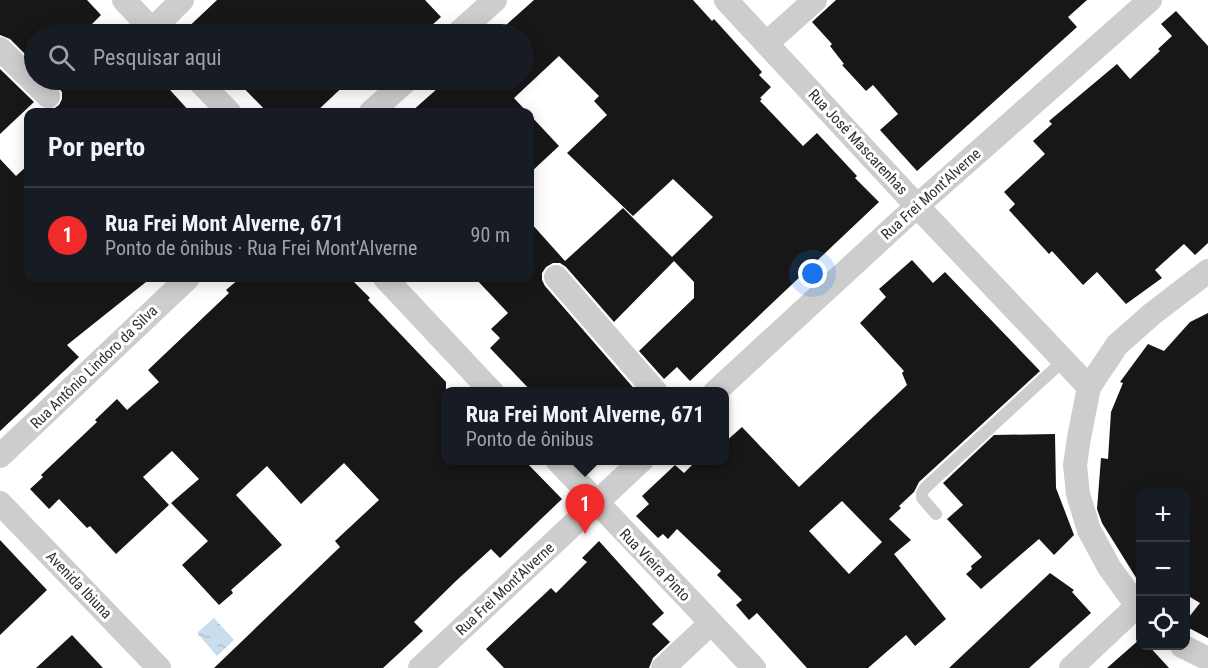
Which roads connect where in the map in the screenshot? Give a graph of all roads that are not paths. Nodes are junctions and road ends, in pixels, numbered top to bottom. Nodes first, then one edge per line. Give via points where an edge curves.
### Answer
1 (124, 0) edge
2 (183, 0) edge
3 (495, 0) edge
4 (726, 0) edge
5 (815, 0) edge
6 (1149, 0) edge
7 (146, 24) edge
8 (161, 24) edge
9 (468, 24) edge
10 (766, 43) junction
11 (0, 49) edge
12 (24, 72) edge
13 (42, 90) edge
14 (208, 90) edge
15 (396, 90) edge
16 (48, 96) dead end
17 (225, 108) edge
18 (376, 108) edge
19 (917, 206) junction
20 (1208, 271) edge
21 (556, 277) dead end
22 (184, 282) edge
23 (389, 282) edge
24 (1064, 360) junction
25 (487, 387) edge
26 (652, 387) edge
27 (720, 387) edge
28 (1089, 387) junction
29 (0, 456) edge
30 (562, 465) edge
31 (637, 465) edge
32 (0, 503) edge
33 (597, 504) junction
34 (936, 514) dead end
35 (1136, 604) edge
36 (1136, 611) edge
37 (711, 623) junction
38 (1190, 649) edge
39 (1208, 659) edge
40 (159, 668) edge
41 (420, 668) edge
42 (663, 668) edge
43 (754, 668) edge
44 (1071, 668) edge

1 - 7 street
2 - 8 street
3 - 9 street
4 - 10 street, Rua José Mascarenhas
5 - 10 street
6 - 19 street, Rua Frei Mont'Alverne
10 - 19 street, Rua José Mascarenhas
11 - 12 street
13 - 16 street
14 - 17 street
15 - 18 street
19 - 24 street, Rua José Mascarenhas
19 - 27 street, Rua Frei Mont'Alverne
20 - 28 street via 1118,345
21 - 26 street
22 - 29 street, Rua Antônio Lindoro da Silva
23 - 25 street
24 - 28 street, Rua José Mascarenhas
24 - 34 lane via 925,488 922,498
28 - 35 street via 1076,465 1078,494 1089,530
30 - 33 street, Rua Vieira Pinto
31 - 33 street, Rua Frei Mont'Alverne
32 - 40 street, Avenida Ibiuna
33 - 37 street, Rua Vieira Pinto
33 - 41 street, Rua Frei Mont'Alverne
36 - 44 street
37 - 42 street
37 - 43 street, Rua Vieira Pinto
38 - 39 street

